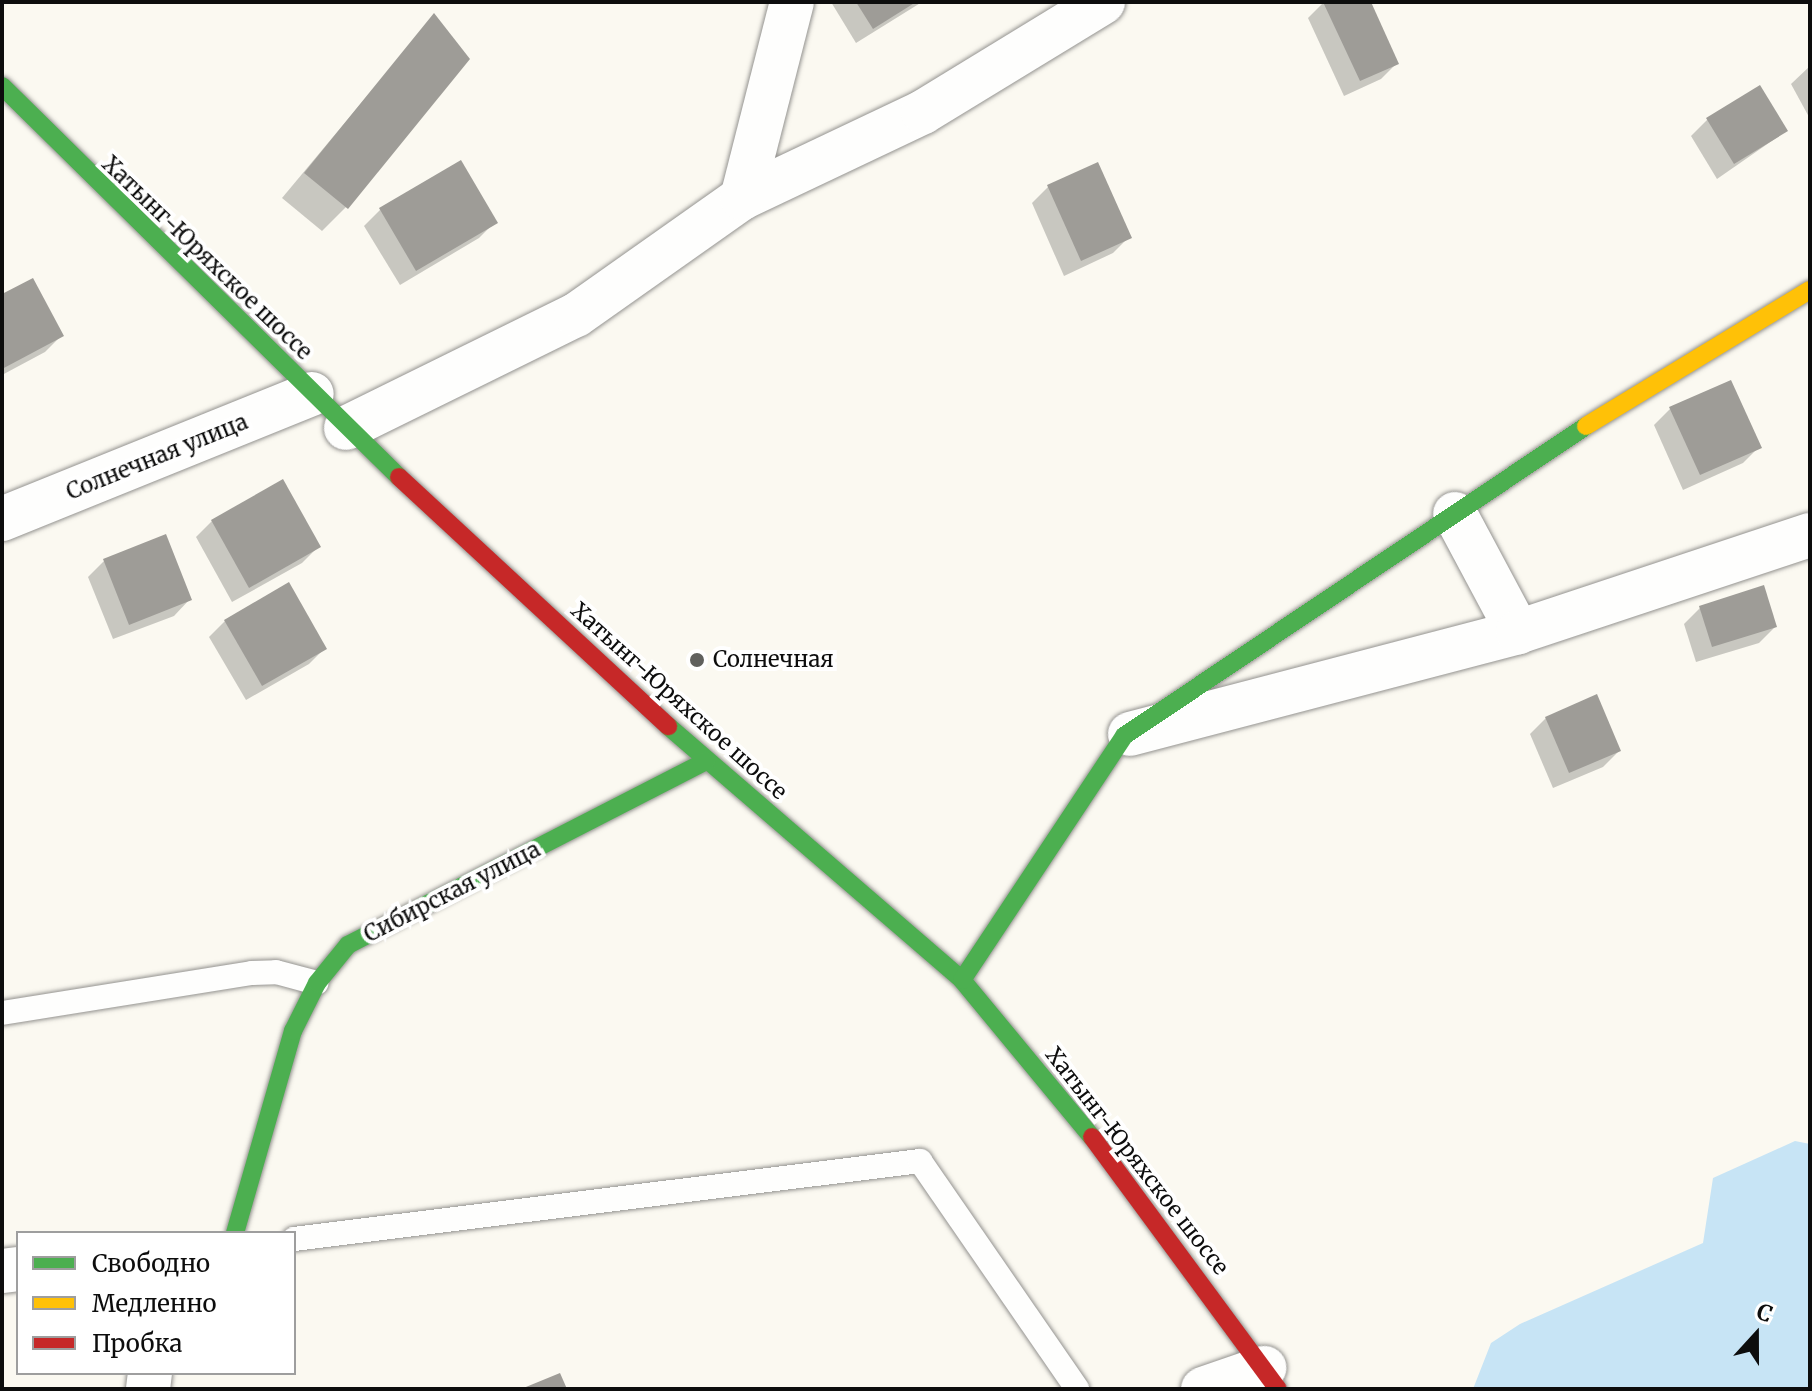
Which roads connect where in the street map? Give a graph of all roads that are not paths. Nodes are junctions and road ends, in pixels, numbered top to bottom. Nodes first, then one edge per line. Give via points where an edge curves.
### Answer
1 (792, 2) edge
2 (1103, 2) edge
3 (2, 86) edge
4 (742, 198) junction
5 (1810, 290) edge
6 (312, 394) junction
7 (346, 428) junction
8 (1455, 514) junction
9 (2, 519) edge
10 (1810, 535) edge
11 (1518, 632) junction
12 (1124, 736) junction
13 (706, 761) junction
14 (962, 980) junction
15 (317, 983) junction
16 (2, 1013) edge
17 (236, 1231) edge
18 (296, 1239) edge
19 (1260, 1382) edge
20 (1077, 1389) edge
21 (1203, 1389) edge

1 - 4 street
2 - 4 street via 923,112
3 - 6 street, Хатынг-Юряхское шоссе
4 - 7 street via 576,315
5 - 8 street via 1615,406
6 - 7 street, Хатынг-Юряхское шоссе
6 - 9 street, Солнечная улица
7 - 13 street, Хатынг-Юряхское шоссе
8 - 11 street
8 - 12 street
10 - 11 street
11 - 12 street
12 - 14 street
13 - 14 street, Хатынг-Юряхское шоссе
13 - 15 street, Сибирская улица via 348,945
14 - 19 street, Хатынг-Юряхское шоссе via 1088,1131
15 - 16 lane via 276,972 252,973
15 - 17 street, Сибирская улица via 293,1031
18 - 20 lane via 920,1161
19 - 21 street

